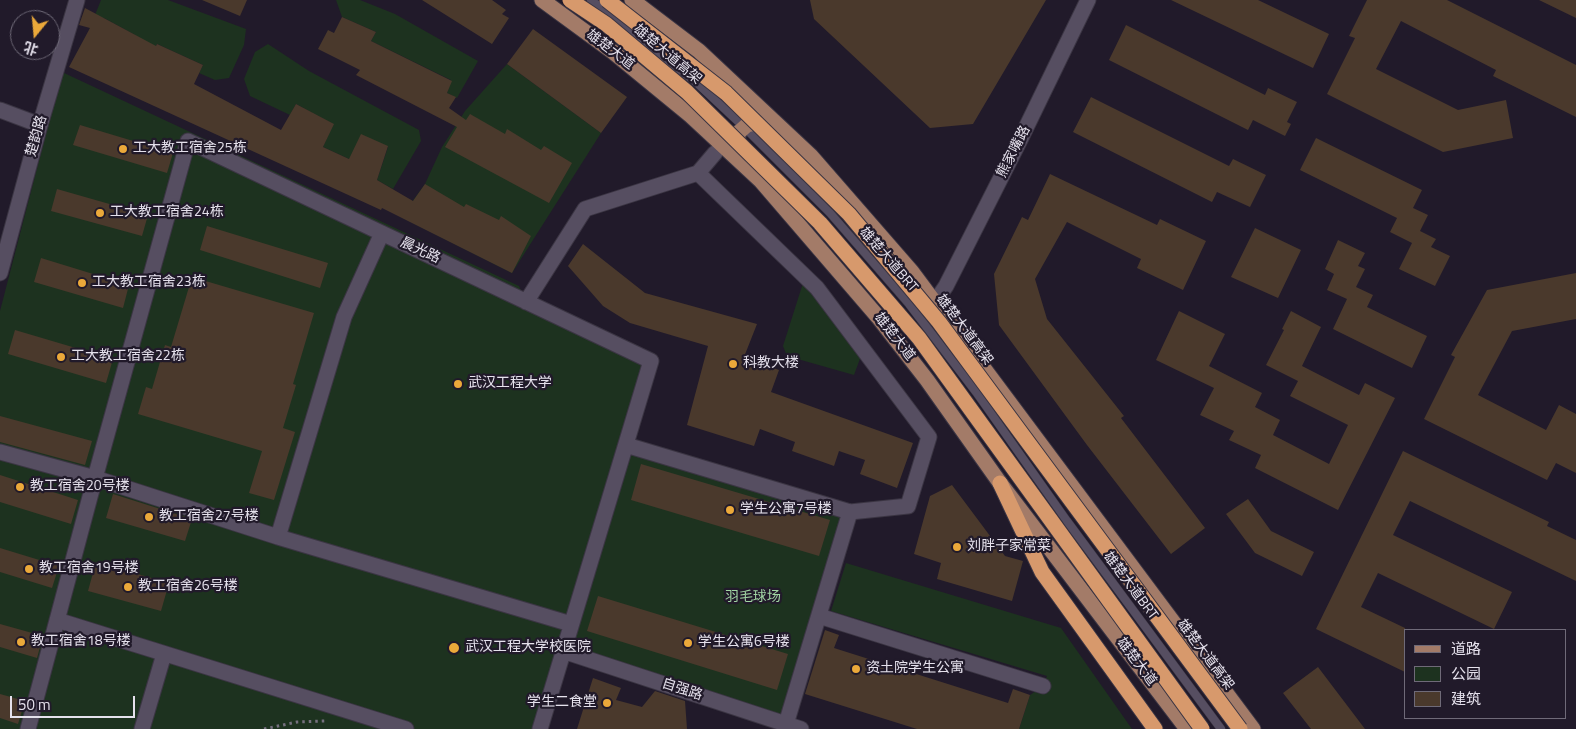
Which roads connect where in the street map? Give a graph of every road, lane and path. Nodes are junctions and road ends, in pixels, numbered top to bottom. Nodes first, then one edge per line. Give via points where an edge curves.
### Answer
1 (77, 0) edge
2 (542, 0) edge
3 (570, 0) edge
4 (591, 0) edge
5 (607, 0) edge
6 (632, 0) edge
7 (1088, 0) edge
8 (0, 110) edge
9 (40, 125) junction
10 (744, 127) junction
11 (784, 130) junction
12 (715, 153) dead end
13 (746, 167) junction
14 (698, 173) junction
15 (382, 234) junction
16 (0, 273) edge
17 (526, 302) junction
18 (935, 302) junction
19 (626, 445) junction
20 (0, 452) edge
21 (95, 478) junction
22 (1000, 483) junction
23 (850, 512) junction
24 (278, 537) junction
25 (819, 616) junction
26 (57, 620) junction
27 (571, 624) junction
28 (563, 651) junction
29 (164, 654) junction
30 (1043, 686) dead end
31 (333, 720) dead end
32 (786, 724) junction
33 (28, 729) edge
34 (142, 729) edge
35 (264, 729) edge
36 (406, 729) edge
37 (540, 729) edge
38 (801, 729) edge
39 (1155, 729) edge
40 (1187, 729) edge
41 (1202, 729) edge
42 (1221, 729) edge
43 (1240, 729) edge
44 (1253, 729) edge

1 - 9 street, 楚韵路
2 - 13 main road, 雄楚大道 via 613,52 691,116
3 - 41 highway, 雄楚大道高架, bridge via 606,24 688,92 820,223 918,338
4 - 10 lane, 雄楚大道BRT via 697,83
5 - 43 highway, 雄楚大道高架, bridge via 726,93 849,214 939,322
6 - 11 main road via 699,51
7 - 18 street, 熊家嘴路 via 1021,138
8 - 9 street
9 - 16 street, 楚韵路
10 - 11 main road via 763,121
10 - 13 main road via 738,133 736,152
10 - 42 lane, 雄楚大道BRT via 830,213 909,304
11 - 18 main road via 811,156
12 - 14 street
13 - 22 main road, 雄楚大道 via 878,317
14 - 17 street via 585,209
14 - 23 street via 817,288 929,437 908,506
15 - 17 street, 晨光路
15 - 21 street, 晨光路 via 188,141
15 - 24 street via 344,317
17 - 19 street, 晨光路 via 651,361
18 - 44 main road
19 - 23 street
19 - 27 street
20 - 21 street
21 - 24 street
21 - 26 street
22 - 39 highway via 1042,572
22 - 40 main road, 雄楚大道
23 - 25 street
24 - 27 street
25 - 30 street
25 - 32 street
26 - 29 street
26 - 33 street
27 - 28 street
28 - 32 street, 自强路
28 - 37 street
29 - 34 street
29 - 36 street
31 - 35 path via 297,722
32 - 38 street, 自强路

